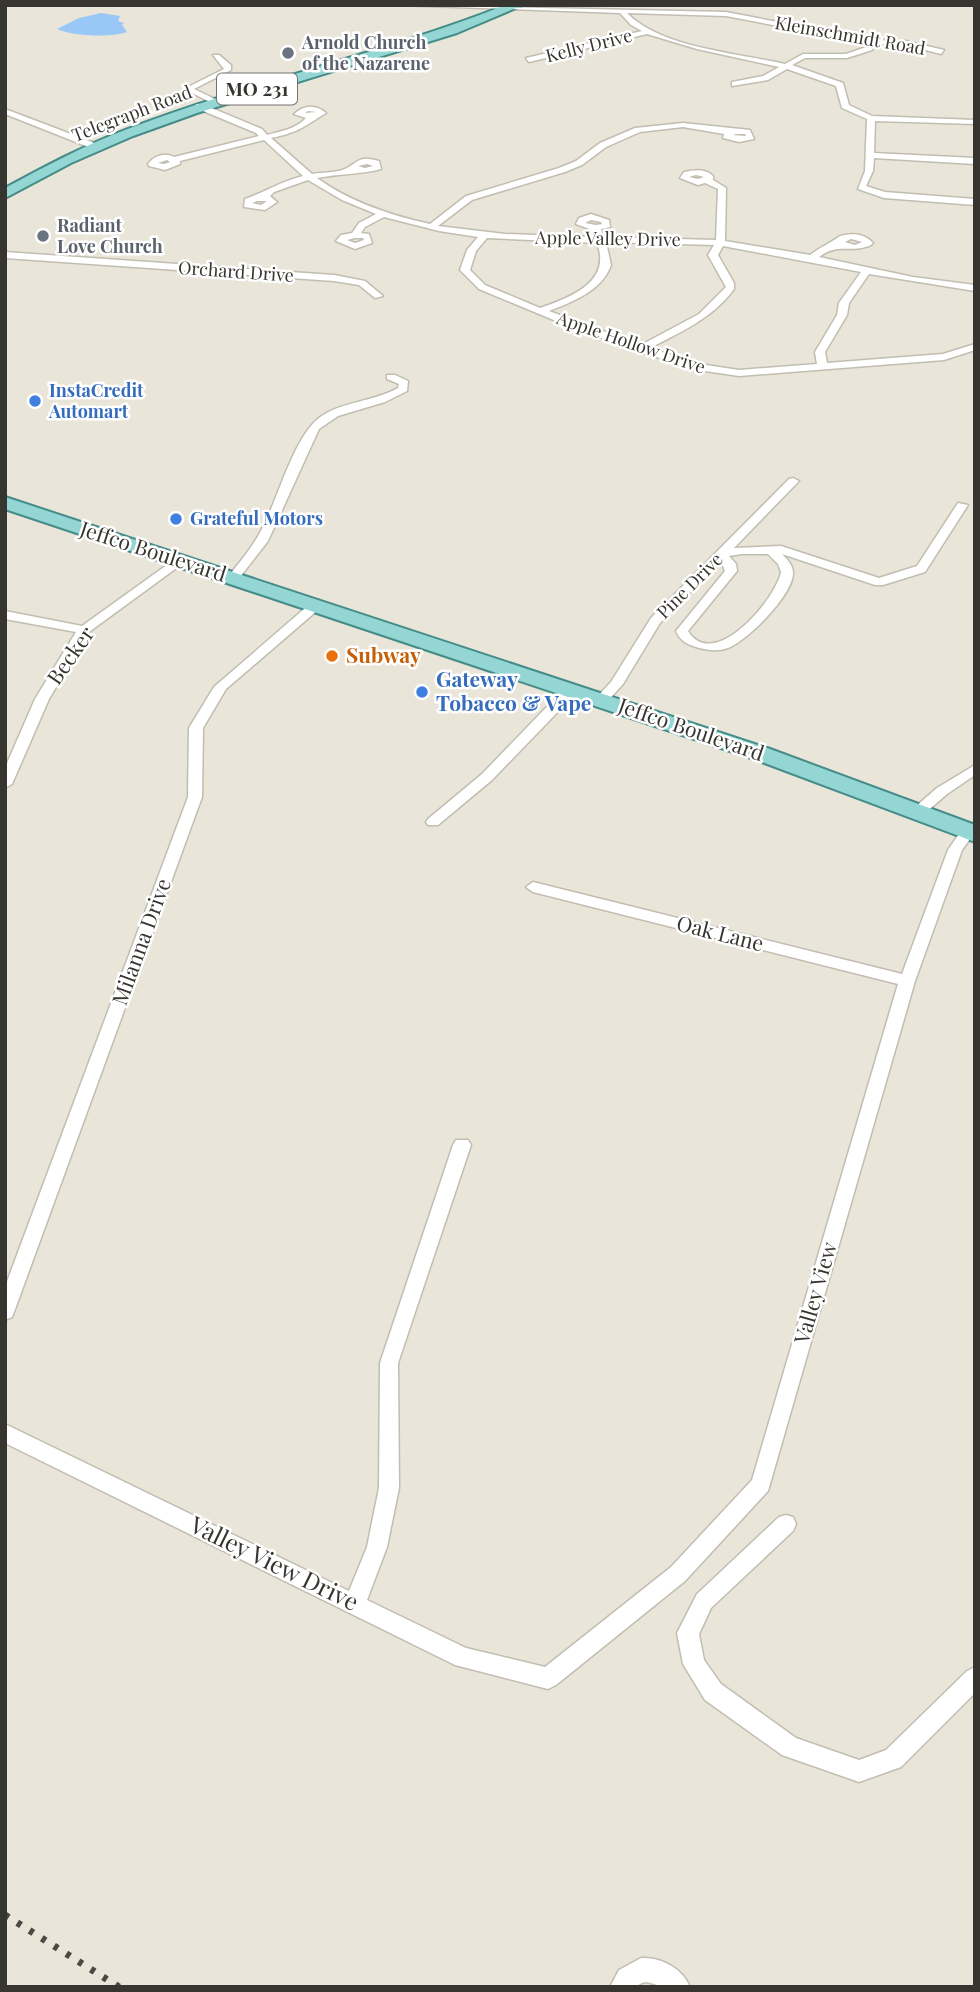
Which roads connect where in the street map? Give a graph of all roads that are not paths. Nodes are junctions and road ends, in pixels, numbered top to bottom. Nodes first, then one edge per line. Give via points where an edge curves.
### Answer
1 (401, 5) edge
2 (512, 7) edge
3 (623, 13) junction
4 (650, 31) junction
5 (871, 41) junction
6 (941, 52) dead end
7 (216, 57) dead end
8 (529, 60) dead end
9 (786, 66) junction
10 (735, 84) dead end
11 (214, 102) junction
12 (193, 108) junction
13 (5, 111) edge
14 (311, 117) dead end
15 (871, 118) junction
16 (975, 122) edge
17 (729, 132) dead end
18 (262, 137) junction
19 (94, 146) junction
20 (869, 155) junction
21 (176, 159) dead end
22 (975, 161) edge
23 (354, 169) dead end
24 (312, 178) junction
25 (708, 181) dead end
26 (5, 194) edge
27 (263, 197) dead end
28 (975, 202) edge
29 (385, 213) junction
30 (432, 226) junction
31 (596, 228) dead end
32 (486, 234) junction
33 (355, 235) dead end
34 (598, 240) junction
35 (720, 242) junction
36 (840, 244) dead end
37 (5, 256) edge
38 (811, 259) junction
39 (866, 272) junction
40 (975, 288) edge
41 (378, 296) dead end
42 (540, 311) junction
43 (975, 347) edge
44 (641, 349) junction
45 (823, 367) junction
46 (391, 377) dead end
47 (793, 481) dead end
48 (5, 503) edge
49 (962, 505) dead end
50 (771, 550) junction
51 (721, 554) junction
52 (178, 561) junction
53 (232, 579) junction
54 (315, 606) junction
55 (5, 615) edge
56 (84, 630) junction
57 (571, 690) junction
58 (601, 700) junction
59 (975, 769) edge
60 (5, 784) edge
61 (919, 811) junction
62 (433, 822) dead end
63 (971, 832) edge
64 (533, 887) dead end
65 (907, 981) junction
66 (462, 1145) dead end
67 (5, 1312) edge
68 (5, 1433) edge
69 (786, 1524) dead end
70 (355, 1603) junction
71 (548, 1678) joint
72 (975, 1678) edge
73 (622, 1987) edge
74 (678, 1987) edge

1 - 2 street, Kleinschmidt Road
2 - 3 street, Kleinschmidt Road
2 - 11 main road, Telegraph Road / MO 231 via 418,43
3 - 4 street via 626,20
3 - 5 street, Kleinschmidt Road via 726,14
4 - 8 street, Kelly Drive
4 - 9 street via 693,47
5 - 6 street, Kleinschmidt Road
5 - 9 street via 869,48 856,54 803,56
7 - 11 street via 227,70 188,89
9 - 10 street via 765,78
9 - 15 street via 840,85 845,106
11 - 12 main road, Telegraph Road / MO 231
12 - 18 street, Apple Valley Drive
12 - 19 main road, Telegraph Road / MO 231
13 - 19 street
14 - 18 street via 296,130
15 - 16 street
15 - 20 street
17 - 30 street via 683,125 638,130 562,170 469,198
18 - 21 street
18 - 24 street, Apple Valley Drive
19 - 26 main road, Telegraph Road / MO 231
20 - 22 street
20 - 28 street via 869,171 861,187 884,195
23 - 24 street
24 - 27 street via 279,186
24 - 29 street, Apple Valley Drive via 345,198
25 - 35 street via 722,188 725,196
29 - 30 street, Apple Valley Drive
29 - 33 street via 358,228
30 - 32 street, Apple Valley Drive
31 - 34 street
32 - 34 street, Apple Valley Drive
32 - 42 street, Apple Hollow Drive via 472,250 465,270 468,276 482,287
34 - 35 street, Apple Valley Drive
34 - 42 street via 606,253 602,277
35 - 38 street, Apple Valley Drive
35 - 44 street via 713,255 731,287 722,303
36 - 38 street
37 - 41 street, Orchard Drive via 334,278 362,283
38 - 39 street, Apple Valley Drive
39 - 40 street, Apple Valley Drive
39 - 45 street via 844,303 820,352
42 - 44 street, Apple Hollow Drive
43 - 45 street, Apple Hollow Drive via 944,357
44 - 45 street, Apple Hollow Drive via 706,370 739,373
46 - 53 street via 404,383 403,390 327,416 312,430 248,565
47 - 51 street, Pine Drive
48 - 52 main road, Jeffco Boulevard
49 - 50 street via 921,569 878,582
50 - 51 street
50 - 51 street via 787,573 776,597 728,643 707,646 687,639 682,631 731,571
51 - 58 street, Pine Drive via 655,621
52 - 53 main road, Jeffco Boulevard
52 - 56 street, Becker
53 - 54 main road, Jeffco Boulevard
54 - 57 main road, Jeffco Boulevard
54 - 67 street, Milanna Drive via 221,687 196,728 195,797
55 - 56 street
56 - 60 street, Becker via 42,699
57 - 58 main road, Jeffco Boulevard
57 - 62 street via 487,777
58 - 61 main road, Jeffco Boulevard
59 - 61 street
61 - 63 main road, Jeffco Boulevard
63 - 65 street, Valley View via 955,850
64 - 65 street, Oak Lane
65 - 71 street, Valley View via 761,1485 678,1574
66 - 70 street via 388,1363 389,1488 377,1547
68 - 70 street, Valley View Drive
69 - 72 street via 704,1601 688,1633 694,1664 713,1692 790,1747 859,1771 893,1759
70 - 71 street, Valley View Drive via 463,1658
73 - 74 street via 634,1972 646,1969 658,1970

